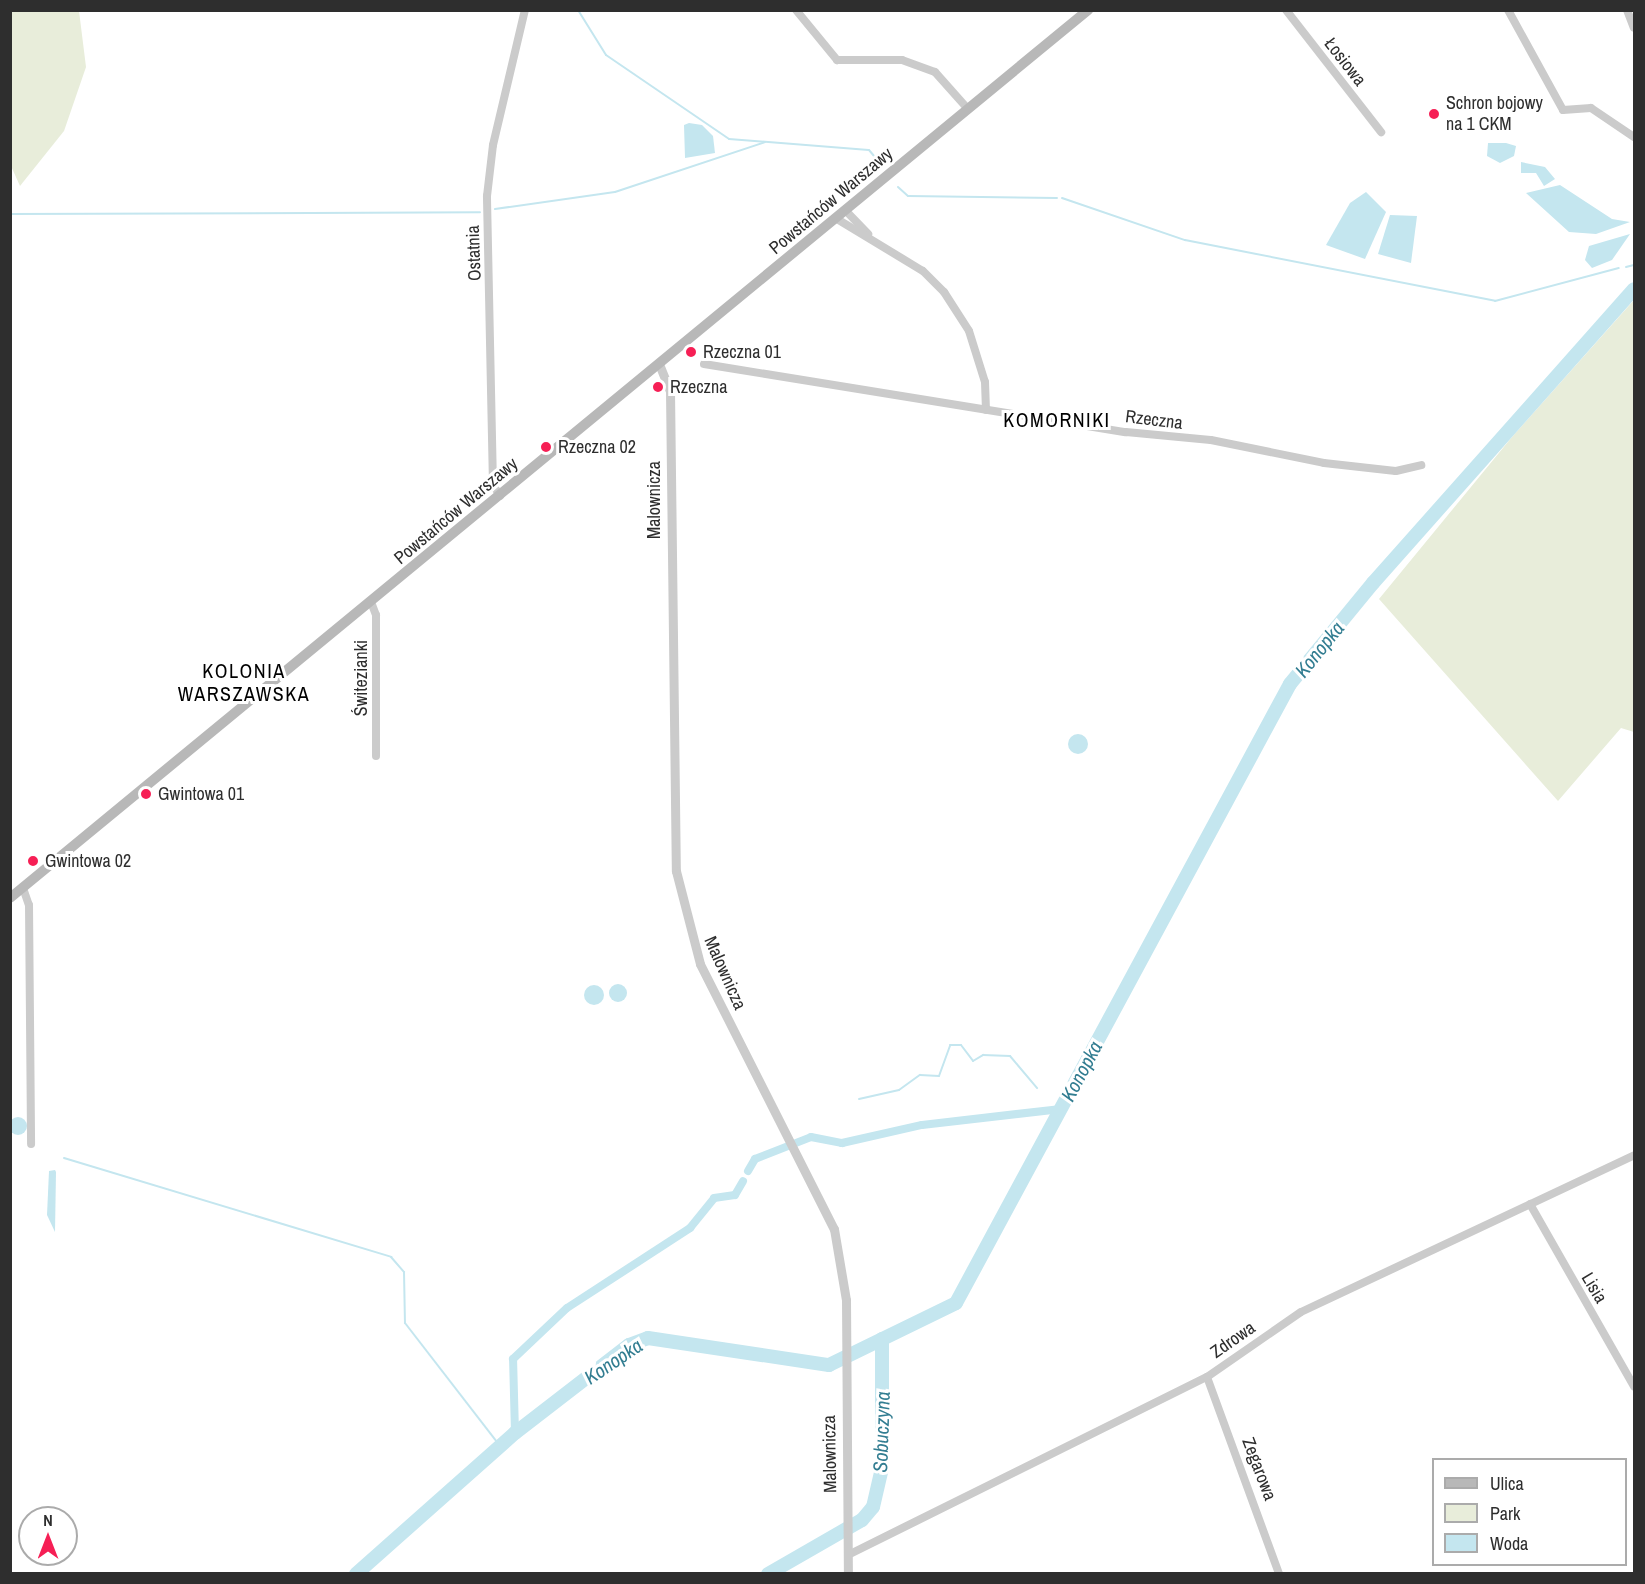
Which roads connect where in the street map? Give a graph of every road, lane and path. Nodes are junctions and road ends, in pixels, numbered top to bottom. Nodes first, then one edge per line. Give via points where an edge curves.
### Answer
1 (525, 10) edge
2 (796, 10) edge
3 (1088, 10) edge
4 (1286, 10) edge
5 (1508, 10) edge
6 (1627, 10) edge
7 (1635, 28) edge
8 (968, 109) junction
9 (1381, 132) dead end
10 (1635, 137) edge
11 (846, 211) junction
12 (837, 219) junction
13 (873, 239) junction
14 (659, 364) junction
15 (704, 364) dead end
16 (986, 410) junction
17 (1421, 465) dead end
18 (500, 496) junction
19 (371, 602) junction
20 (376, 756) dead end
21 (23, 888) junction
22 (10, 898) edge
23 (31, 1144) dead end
24 (1635, 1155) edge
25 (1530, 1204) junction
26 (1207, 1377) junction
27 (1635, 1386) edge
28 (850, 1554) junction
29 (848, 1574) edge
30 (1279, 1574) edge

1 - 18 street, Ostatnia via 493,145 487,196 493,485
2 - 8 street via 837,60 902,60 935,72
3 - 8 main road, Powstańców Warszawy
4 - 9 street, Łosiowa
5 - 10 street via 1563,110 1591,108
6 - 7 street
8 - 11 main road, Powstańców Warszawy
11 - 12 main road, Powstańców Warszawy
11 - 13 street
12 - 13 street
12 - 14 main road, Powstańców Warszawy
13 - 16 street via 923,271 958,311 985,382
14 - 18 main road, Powstańców Warszawy
14 - 28 street, Malownicza via 670,391 674,838 681,904 700,964 834,1229 844,1275
15 - 16 street, Rzeczna
16 - 17 street, Rzeczna via 1211,440 1324,463 1396,471
18 - 19 main road, Powstańców Warszawy
19 - 20 street, Świtezianki via 376,615
19 - 21 main road, Powstańców Warszawy
21 - 22 main road, Powstańców Warszawy
21 - 23 street via 29,905
24 - 25 street, Zdrowa
25 - 26 street, Zdrowa via 1302,1312
25 - 27 street, Lisia
26 - 28 street, Zdrowa
26 - 30 street, Zegarowa
28 - 29 street, Malownicza

